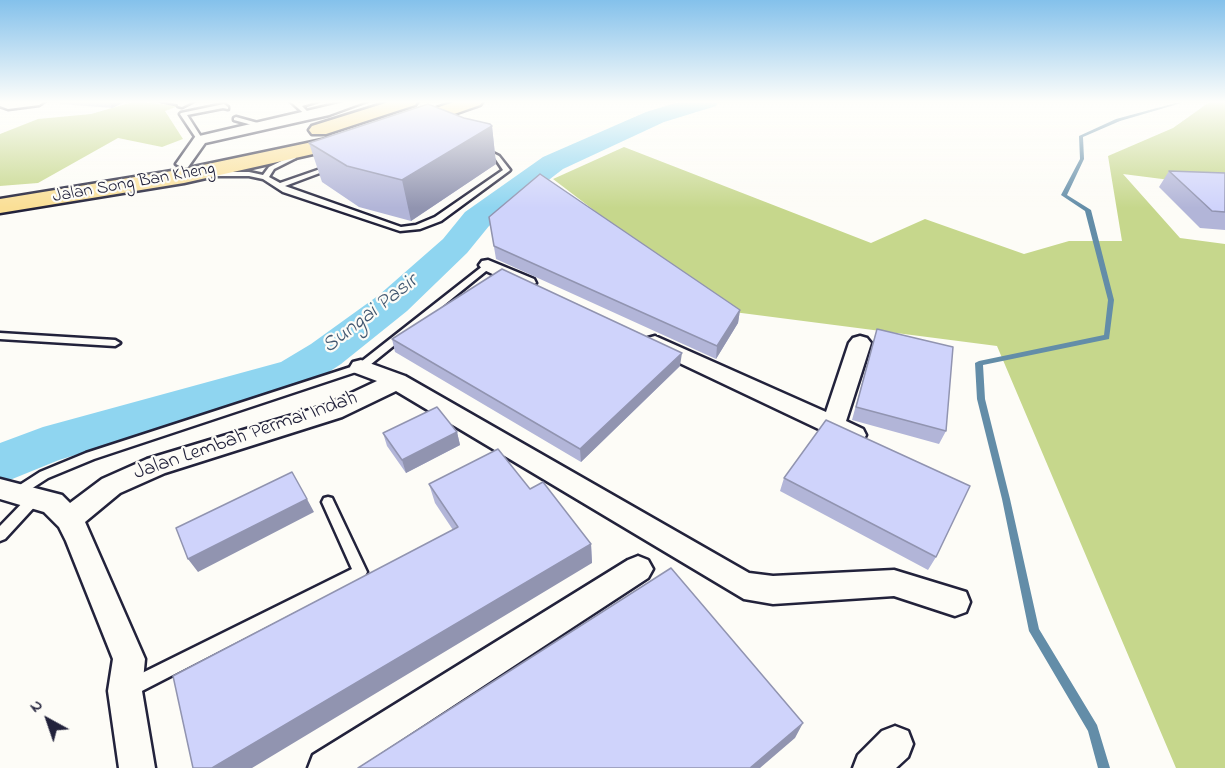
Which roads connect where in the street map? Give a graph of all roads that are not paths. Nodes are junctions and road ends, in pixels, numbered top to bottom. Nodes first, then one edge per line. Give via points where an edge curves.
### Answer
1 (198, 137) edge
2 (214, 137) edge
3 (295, 137) edge
4 (351, 137) edge
5 (200, 140) junction
6 (323, 147) junction
7 (477, 147) edge
8 (343, 163) edge
9 (184, 170) junction
10 (265, 178) junction
11 (279, 186) junction
12 (0, 196) edge
13 (0, 206) edge
14 (488, 265) joint
15 (543, 291) edge
16 (0, 336) edge
17 (640, 336) edge
18 (115, 343) dead end
19 (860, 343) dead end
20 (361, 367) junction
21 (397, 381) junction
22 (833, 426) junction
23 (877, 446) edge
24 (17, 494) edge
25 (328, 502) dead end
26 (69, 519) junction
27 (0, 535) edge
28 (638, 569) dead end
29 (955, 602) dead end
30 (125, 691) junction
31 (137, 768) edge
32 (327, 768) edge

1 - 5 lane
2 - 5 street
3 - 9 main road, Jalan Song Ban Kheng
4 - 6 main road, Jalan Song Ban Kheng
5 - 9 street
6 - 9 main road, Jalan Song Ban Kheng
6 - 10 lane via 282,160
7 - 11 lane via 497,157 507,170 438,219 417,227 400,229
8 - 11 lane
9 - 10 lane
9 - 12 main road, Jalan Song Ban Kheng
9 - 13 main road, Jalan Song Ban Kheng
10 - 11 lane
14 - 15 street
14 - 20 lane
16 - 18 lane
17 - 22 street
19 - 22 street
20 - 21 street
20 - 24 lane via 90,456 44,475
21 - 26 street, Jalan Lembah Permai Indah via 334,411 156,466 111,486
21 - 29 street via 744,586 773,590 894,583
22 - 23 street
24 - 26 street via 53,503
24 - 27 lane
25 - 30 lane via 360,572
26 - 30 street via 129,659
28 - 32 street
30 - 31 street

